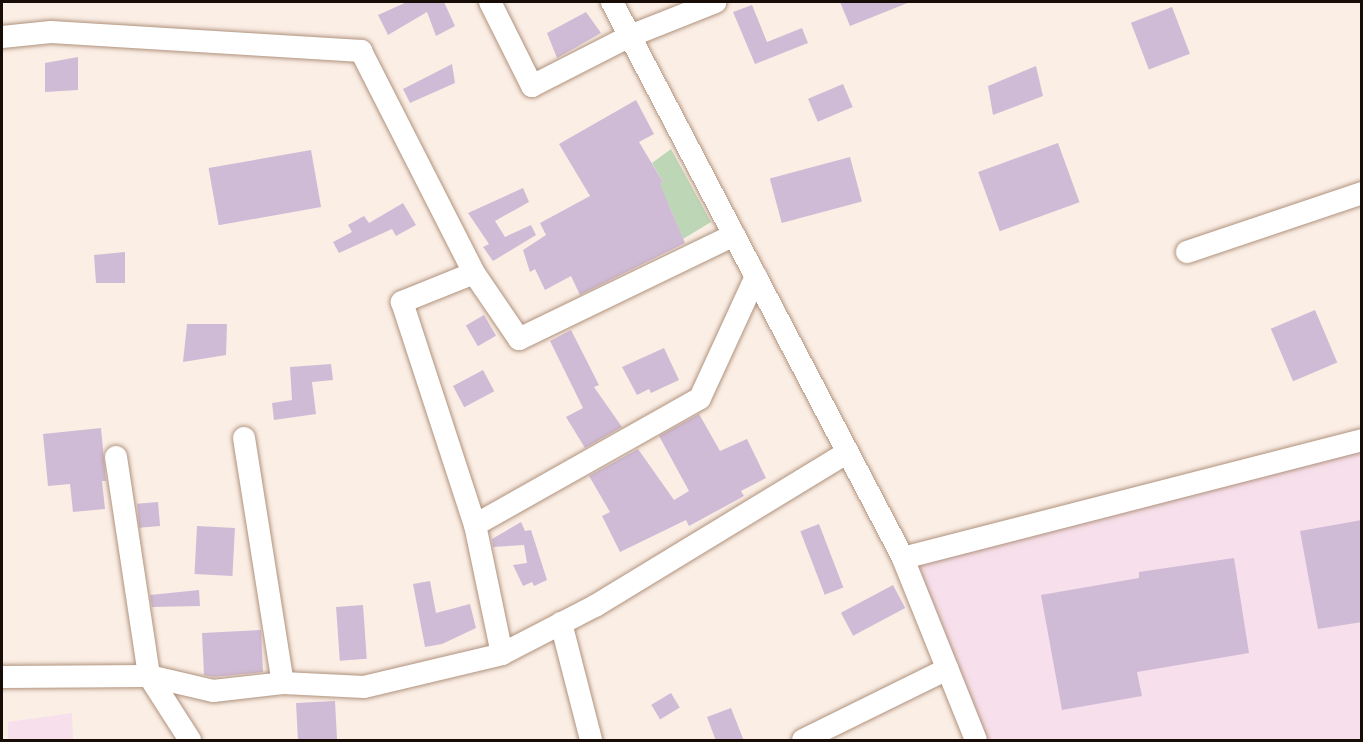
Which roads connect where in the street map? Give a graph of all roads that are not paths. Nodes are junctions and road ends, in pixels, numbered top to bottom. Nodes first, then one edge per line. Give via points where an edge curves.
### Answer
1 (490, 2) edge
2 (612, 2) edge
3 (716, 2) edge
4 (630, 36) junction
5 (2, 37) edge
6 (1362, 193) edge
7 (734, 234) junction
8 (1187, 252) dead end
9 (474, 273) junction
10 (756, 276) junction
11 (244, 438) dead end
12 (1362, 440) edge
13 (848, 452) junction
14 (116, 457) dead end
15 (475, 525) junction
16 (903, 558) junction
17 (561, 623) junction
18 (502, 654) junction
19 (947, 669) junction
20 (149, 676) junction
21 (2, 678) edge
22 (283, 683) junction
23 (190, 741) edge
24 (591, 741) edge
25 (803, 741) edge
26 (976, 741) edge

1 - 4 street via 532,86
2 - 4 street
3 - 4 street
4 - 7 street
5 - 9 street via 51,32 362,51
6 - 8 street
7 - 9 street via 519,339
7 - 10 street
9 - 15 street via 402,302
10 - 13 street
10 - 15 street via 700,398
11 - 22 street
12 - 16 street
13 - 16 street
13 - 17 street
14 - 20 street
15 - 18 street
16 - 19 street
17 - 18 street
17 - 24 street
18 - 22 street via 364,687
19 - 25 street
19 - 26 street
20 - 21 street
20 - 22 street via 213,691
20 - 23 street

